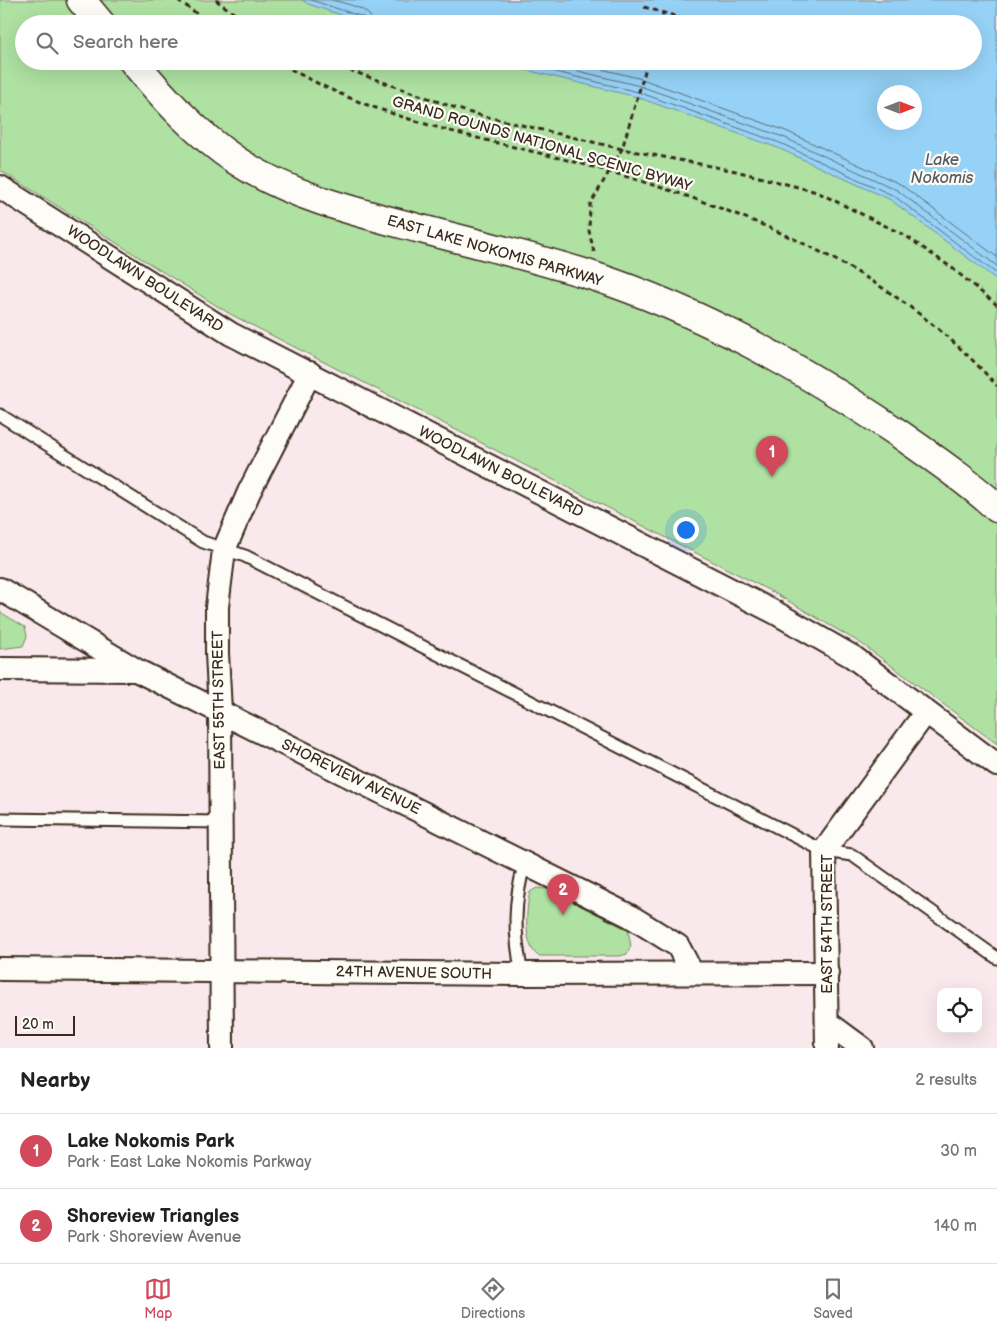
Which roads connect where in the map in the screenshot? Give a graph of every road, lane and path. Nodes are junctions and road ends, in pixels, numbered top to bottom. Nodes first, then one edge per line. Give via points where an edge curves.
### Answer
1 (81, 0) edge
2 (178, 0) edge
3 (216, 0) edge
4 (644, 7) dead end
5 (663, 13) joint
6 (94, 15) edge
7 (199, 15) edge
8 (236, 15) edge
9 (671, 15) edge
10 (141, 70) edge
11 (292, 70) edge
12 (349, 70) edge
13 (645, 70) edge
14 (622, 149) junction
15 (610, 172) junction
16 (0, 187) edge
17 (592, 276) junction
18 (997, 305) edge
19 (310, 373) junction
20 (997, 386) edge
21 (0, 415) edge
22 (997, 508) edge
23 (224, 550) junction
24 (0, 589) edge
25 (0, 669) edge
26 (136, 670) junction
27 (220, 711) junction
28 (926, 712) junction
29 (997, 765) edge
30 (0, 819) edge
31 (221, 822) junction
32 (824, 851) junction
33 (525, 864) junction
34 (997, 958) edge
35 (0, 969) edge
36 (222, 971) junction
37 (692, 973) junction
38 (827, 973) junction
39 (522, 974) junction
40 (828, 1022) junction
41 (222, 1048) edge
42 (827, 1048) edge
43 (862, 1048) edge

1 - 6 street
2 - 7 path
3 - 8 path
4 - 5 path
5 - 9 path
10 - 17 street, EAST LAKE NOKOMIS PARKWAY via 204,137 237,161 272,180 321,201 377,218
11 - 15 path, GRAND ROUNDS NATIONAL SCENIC BYWAY via 384,111
12 - 14 path, GRAND ROUNDS NATIONAL SCENIC BYWAY via 466,112
13 - 14 path
14 - 15 path
14 - 18 path, GRAND ROUNDS NATIONAL SCENIC BYWAY via 736,171 817,192 906,236
15 - 17 path via 590,205 589,231 595,258
15 - 20 path, GRAND ROUNDS NATIONAL SCENIC BYWAY via 718,206 806,243 874,282 942,331
16 - 19 street, WOODLAWN BOULEVARD via 231,334
17 - 22 street, EAST LAKE NOKOMIS PARKWAY via 707,320 787,363 928,454
19 - 23 street, EAST 55TH STREET via 249,492
19 - 28 street, WOODLAWN BOULEVARD via 776,613 854,657
21 - 23 lane via 203,542
23 - 27 street, EAST 55TH STREET via 217,607
23 - 32 lane via 245,556
24 - 26 street, SHOREVIEW AVENUE
25 - 26 street
26 - 27 street, SHOREVIEW AVENUE
27 - 31 street, EAST 55TH STREET
27 - 33 street, SHOREVIEW AVENUE
28 - 29 street, WOODLAWN BOULEVARD
28 - 32 street, EAST 54TH STREET
30 - 31 lane
31 - 36 street, EAST 55TH STREET
32 - 34 lane via 852,855
32 - 38 street, EAST 54TH STREET
33 - 37 street, SHOREVIEW AVENUE via 630,916 678,946
33 - 39 lane via 517,890 516,919 517,952
35 - 36 street, 24TH AVENUE SOUTH
36 - 39 street, 24TH AVENUE SOUTH
36 - 41 street, EAST 55TH STREET
37 - 38 street, 24TH AVENUE SOUTH
37 - 39 street, 24TH AVENUE SOUTH
38 - 40 street, EAST 54TH STREET
40 - 42 street, EAST 54TH STREET
40 - 43 street

